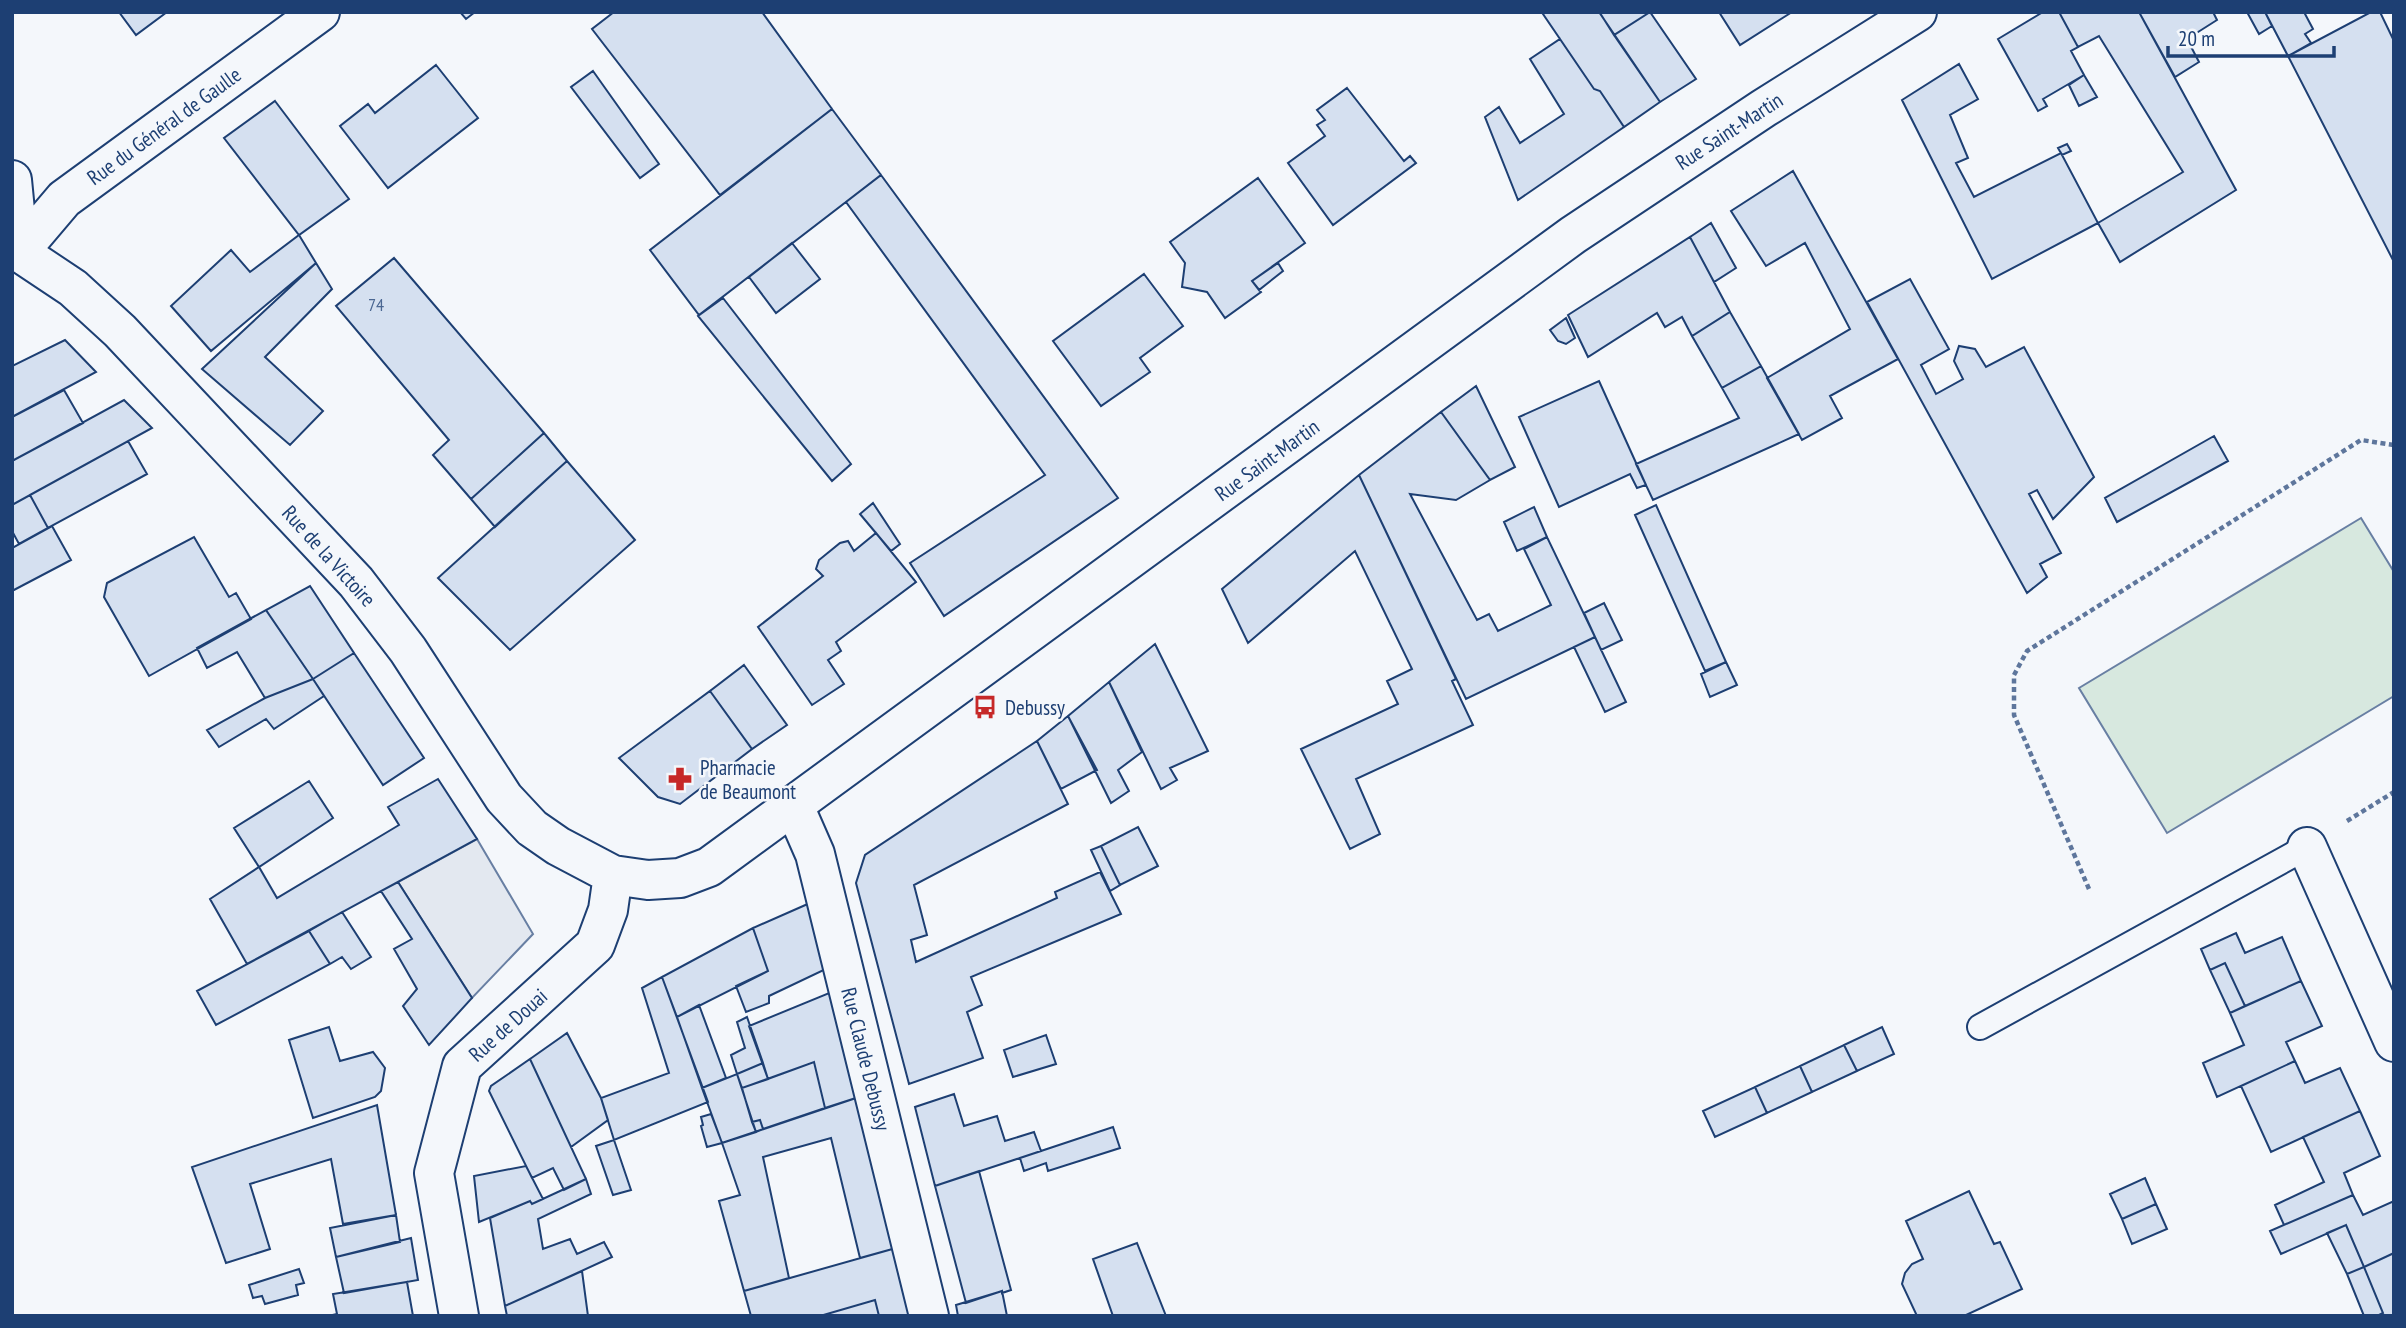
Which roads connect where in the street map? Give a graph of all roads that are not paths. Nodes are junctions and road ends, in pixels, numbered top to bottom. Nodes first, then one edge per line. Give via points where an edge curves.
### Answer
1 (320, 12) edge
2 (1917, 12) edge
3 (12, 180) edge
4 (15, 251) edge
5 (793, 806) junction
6 (2307, 847) joint
7 (613, 875) junction
8 (1979, 1027) dead end
9 (2394, 1042) edge
10 (459, 1316) edge
11 (929, 1316) edge

1 - 4 main road, Rue du Général de Gaulle via 64,199
2 - 5 main road, Rue Saint-Martin via 1573,235
3 - 4 main road
4 - 7 main road, Rue de la Victoire via 73,288 120,331 356,582 408,650 504,798 531,828
5 - 7 main road, Rue Saint-Martin via 709,867 680,878
5 - 11 main road, Rue Claude Debussy via 815,854
6 - 8 lane
6 - 9 main road
7 - 10 main road, Rue de Douai via 608,909 595,945 462,1066 433,1173

